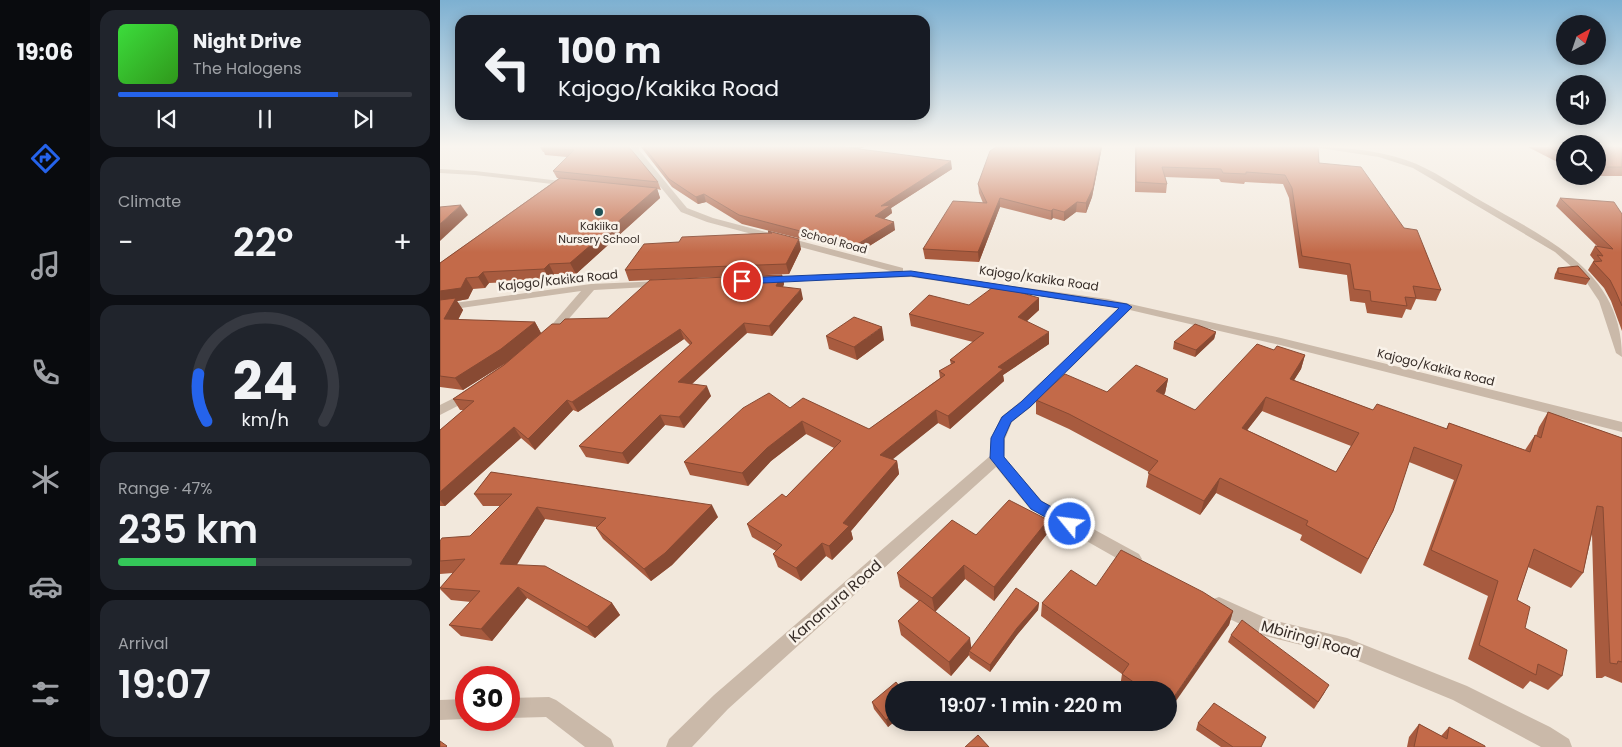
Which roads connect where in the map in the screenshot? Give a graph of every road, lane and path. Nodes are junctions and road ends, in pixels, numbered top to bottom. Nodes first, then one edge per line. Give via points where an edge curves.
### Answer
1 (550, 182) edge
2 (658, 182) edge
3 (1443, 182) edge
4 (577, 185) edge
5 (911, 274) junction
6 (756, 280) edge
7 (678, 284) edge
8 (591, 287) junction
9 (1127, 307) junction
10 (440, 308) edge
11 (536, 346) edge
12 (1622, 353) edge
13 (484, 385) edge
14 (440, 411) edge
15 (1622, 427) edge
16 (997, 458) junction
17 (1145, 565) edge
18 (1203, 596) edge
19 (520, 708) edge
20 (455, 709) edge
21 (440, 710) edge
22 (603, 747) edge
23 (676, 747) edge
24 (1561, 747) edge

1 - 4 street
2 - 5 street, School Road via 684,210 710,220
3 - 12 street via 1558,250 1587,275 1604,301
5 - 6 street, Kajogo/Kakika Road
5 - 9 street, Kajogo/Kakika Road
7 - 8 street, Kajogo/Kakika Road
8 - 10 street, Kajogo/Kakika Road
8 - 11 street
9 - 15 street, Kajogo/Kakika Road
9 - 16 street via 1006,420 998,438
13 - 14 street
16 - 17 street via 1036,505
16 - 23 street, Kananura Road via 721,702
18 - 24 street, Mbiringi Road via 1265,627 1347,647 1460,693
19 - 22 street via 549,707
20 - 21 street

